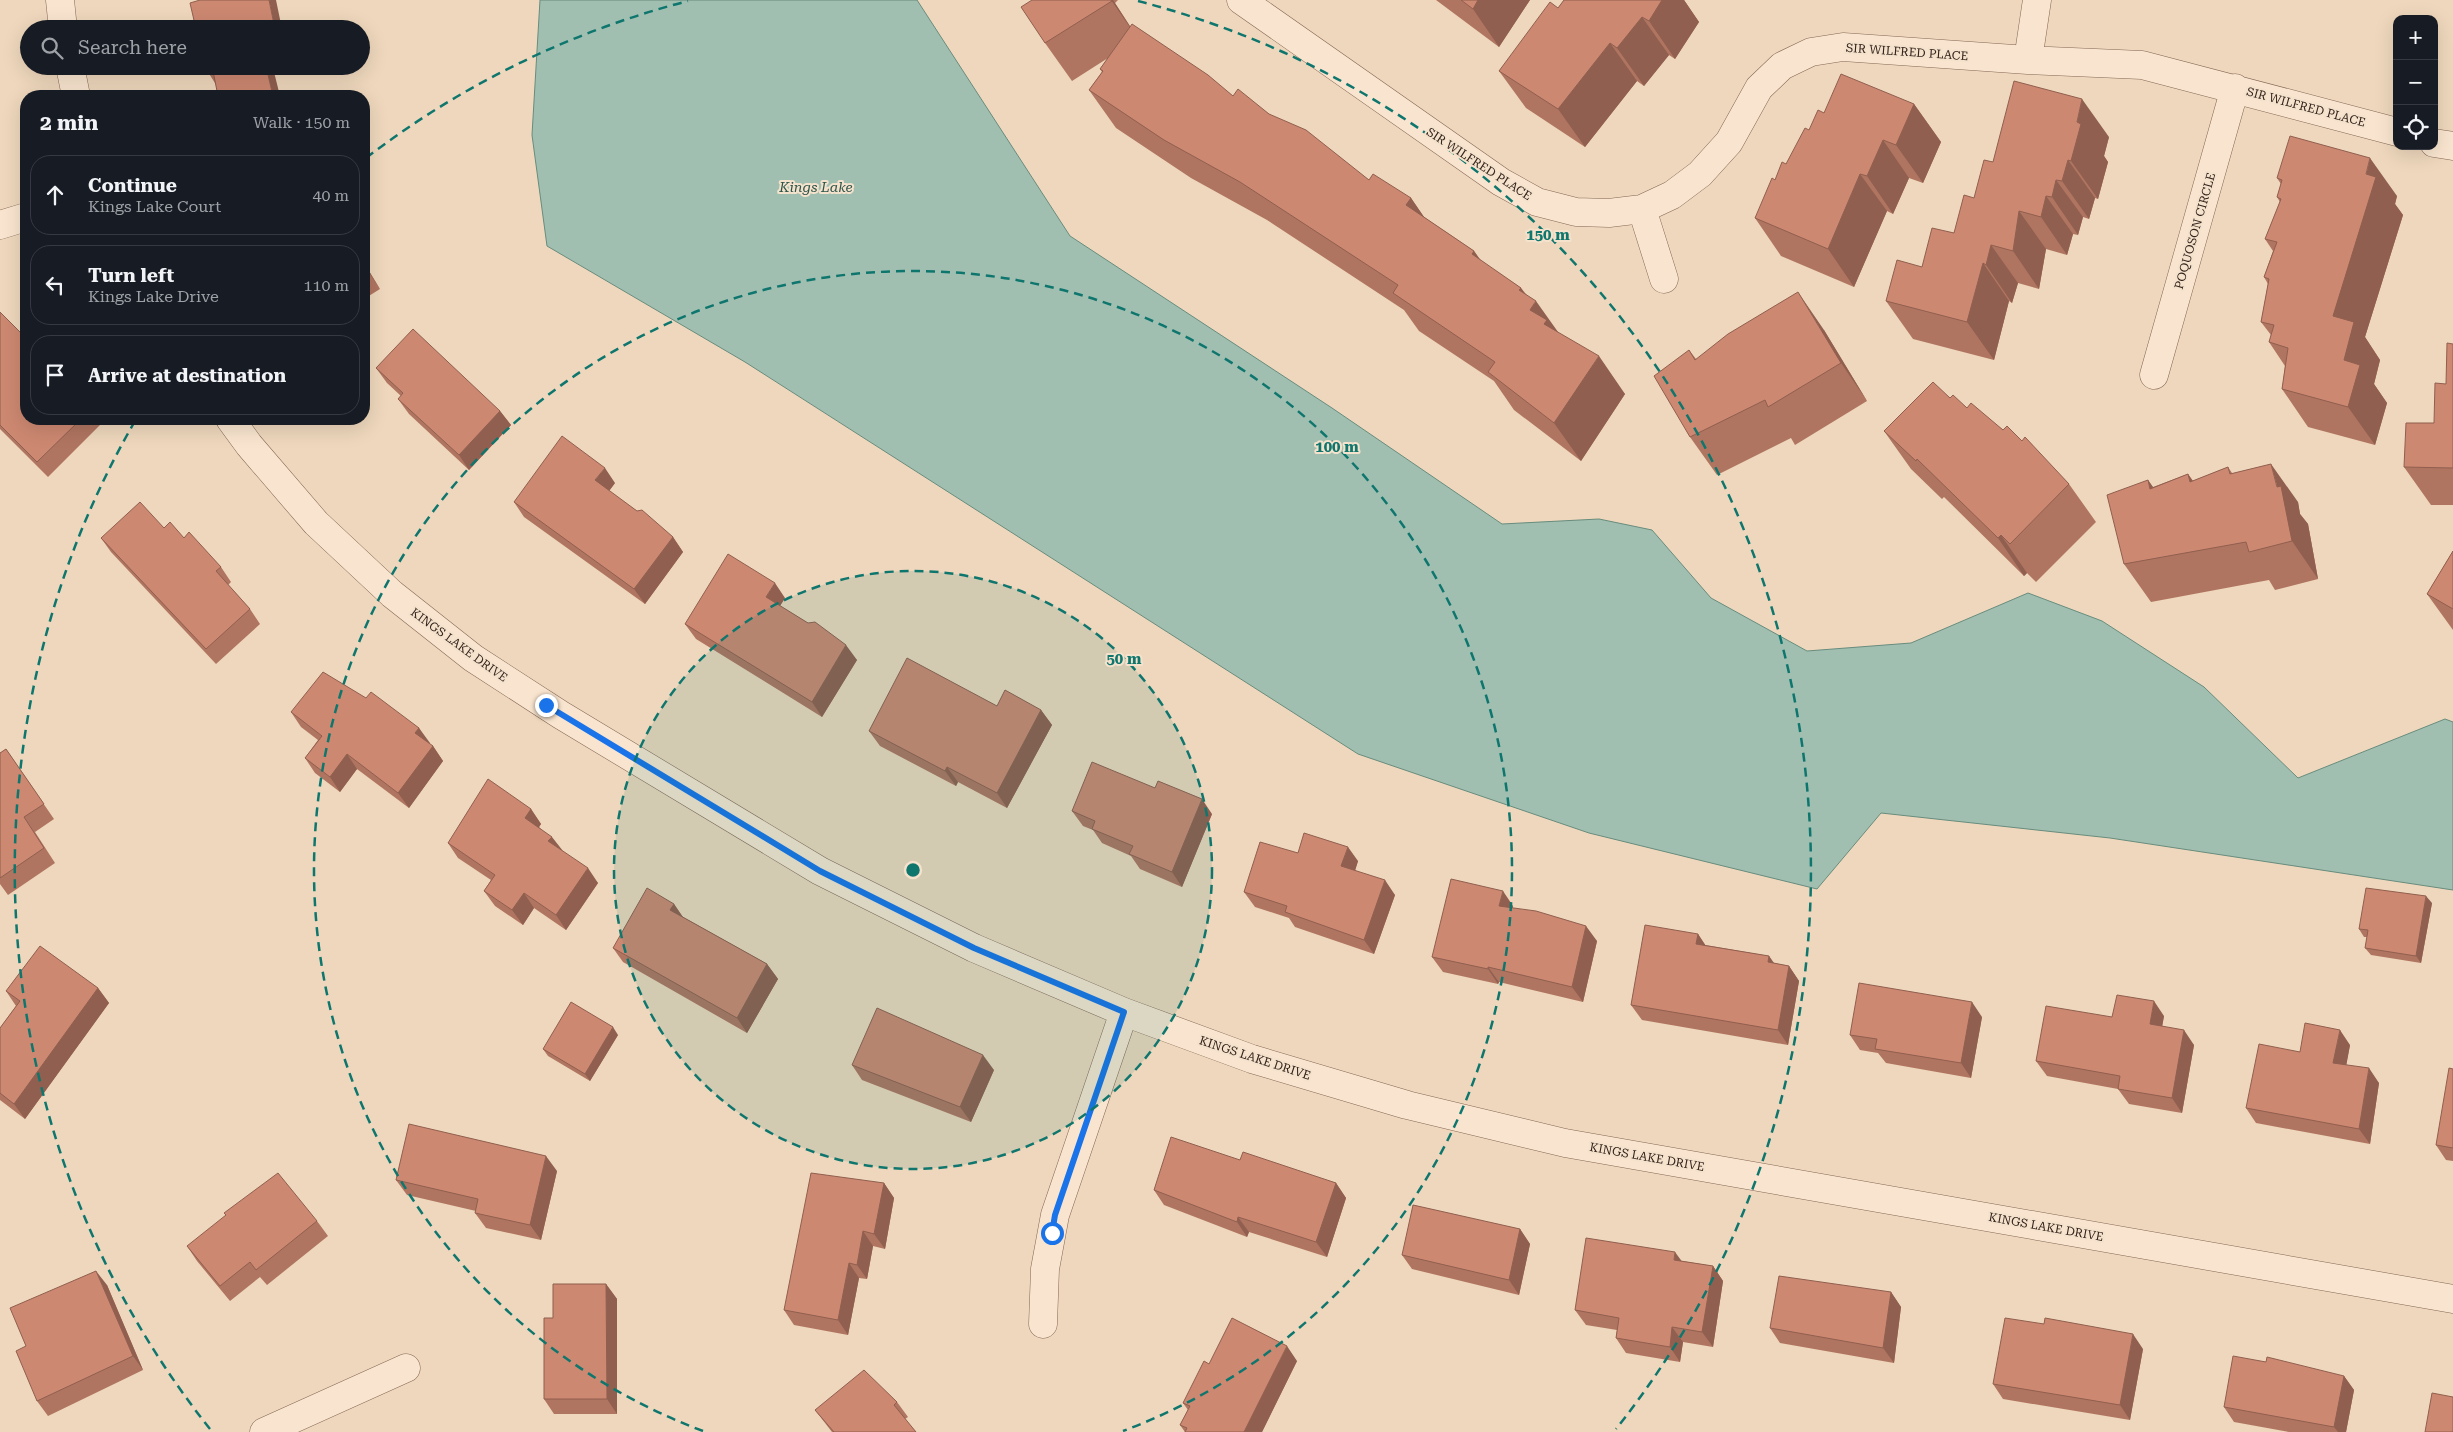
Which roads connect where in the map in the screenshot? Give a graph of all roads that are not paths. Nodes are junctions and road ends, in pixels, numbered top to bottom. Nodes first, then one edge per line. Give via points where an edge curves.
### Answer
1 (60, 0) edge
2 (1241, 0) edge
3 (2038, 0) edge
4 (62, 20) edge
5 (2028, 60) junction
6 (72, 75) edge
7 (2235, 88) junction
8 (75, 90) edge
9 (2393, 131) edge
10 (2438, 144) edge
11 (2453, 146) edge
12 (1642, 209) junction
13 (20, 219) edge
14 (0, 225) edge
15 (1664, 279) dead end
16 (2154, 375) dead end
17 (234, 425) edge
18 (1124, 1012) junction
19 (2453, 1299) edge
20 (1043, 1324) dead end
21 (406, 1368) dead end
22 (264, 1432) edge

1 - 4 street
2 - 12 street, SIR WILFRED PLACE via 1501,182 1537,202 1576,212 1609,214
3 - 5 street
5 - 7 street, SIR WILFRED PLACE via 2142,65
5 - 12 street, SIR WILFRED PLACE via 1843,47 1811,52 1782,66 1759,88 1729,142 1700,174 1672,195
6 - 8 street
7 - 9 street, SIR WILFRED PLACE
7 - 16 street, POQUOSON CIRCLE
10 - 11 street
12 - 15 street
13 - 14 street
17 - 18 street, KINGS LAKE DRIVE via 316,522 392,594 474,658 561,715 820,871 974,948
18 - 19 street, KINGS LAKE DRIVE via 1252,1059 1407,1105 1565,1143
18 - 20 street via 1055,1215 1045,1270
21 - 22 street

